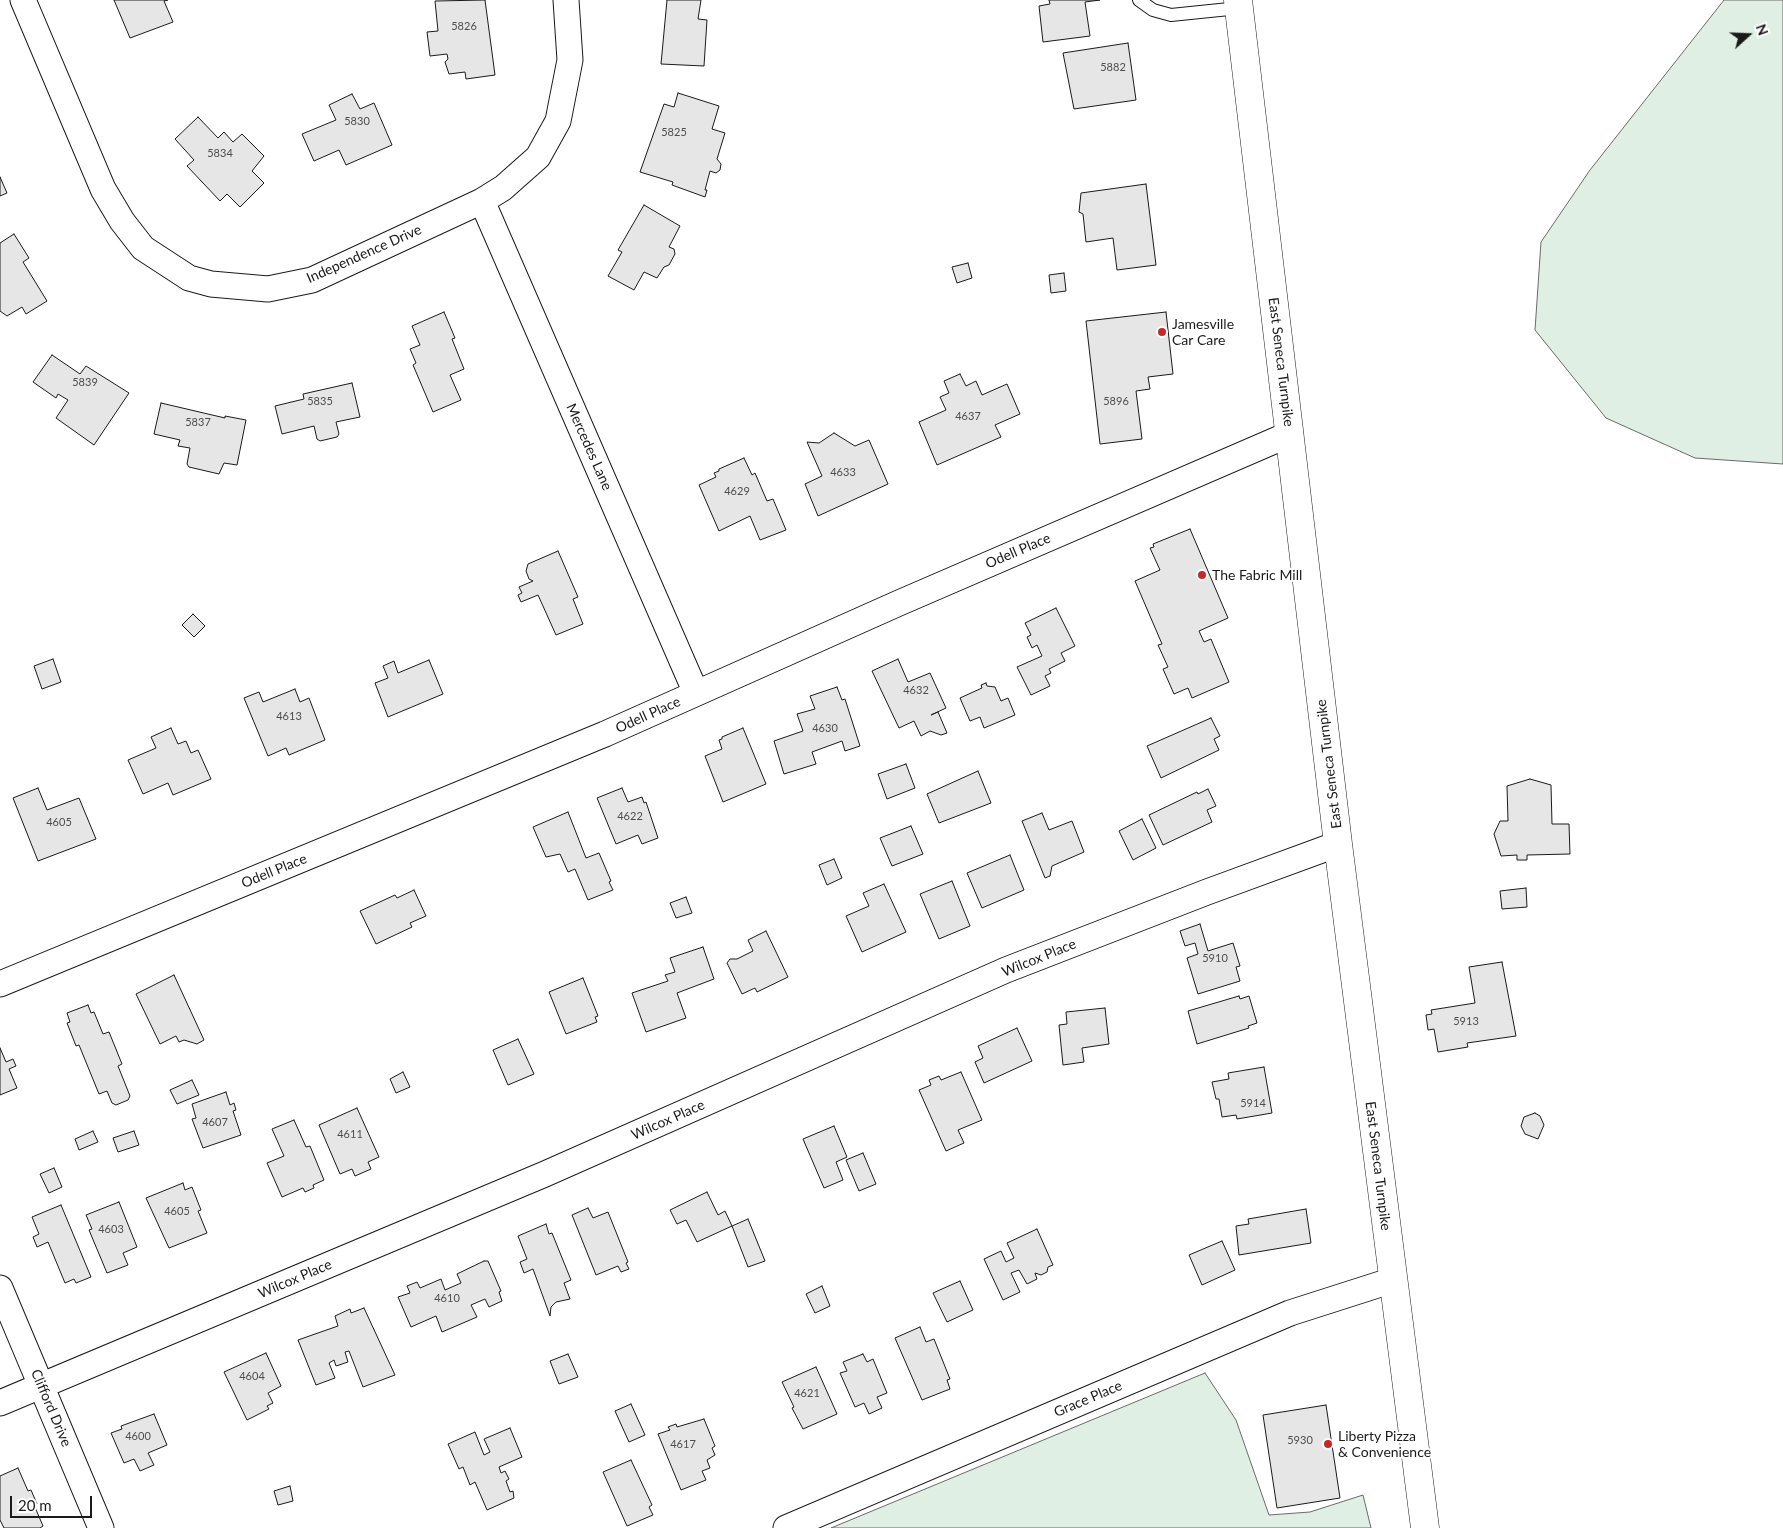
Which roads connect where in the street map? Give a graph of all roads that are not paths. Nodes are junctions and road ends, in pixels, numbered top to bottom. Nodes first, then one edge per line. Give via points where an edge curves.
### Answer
1 (23, 0) edge
2 (566, 0) edge
3 (1139, 0) edge
4 (1238, 4) edge
5 (482, 201) junction
6 (1290, 434) junction
7 (696, 693) junction
8 (1338, 844) junction
9 (0, 984) edge
10 (1393, 1280) junction
11 (0, 1288) edge
12 (41, 1385) junction
13 (0, 1403) edge
14 (101, 1528) edge
15 (786, 1528) edge
16 (1425, 1528) edge

1 - 5 street, Independence Drive via 108,197 122,221 146,251 188,278 211,284 268,289 312,280
2 - 5 street, Independence Drive via 570,60 558,121 538,157 503,188
3 - 4 lane via 1153,10 1171,15
4 - 6 main road, East Seneca Turnpike
5 - 7 street, Mercedes Lane
6 - 7 street, Odell Place
6 - 8 main road, East Seneca Turnpike
7 - 9 street, Odell Place via 606,734
8 - 10 main road, East Seneca Turnpike
8 - 12 street, Wilcox Place via 1006,970 545,1174
10 - 15 street, Grace Place via 1290,1313
10 - 16 main road, East Seneca Turnpike
11 - 12 street, Clifford Drive
12 - 13 street, Wilcox Place
12 - 14 street, Clifford Drive

